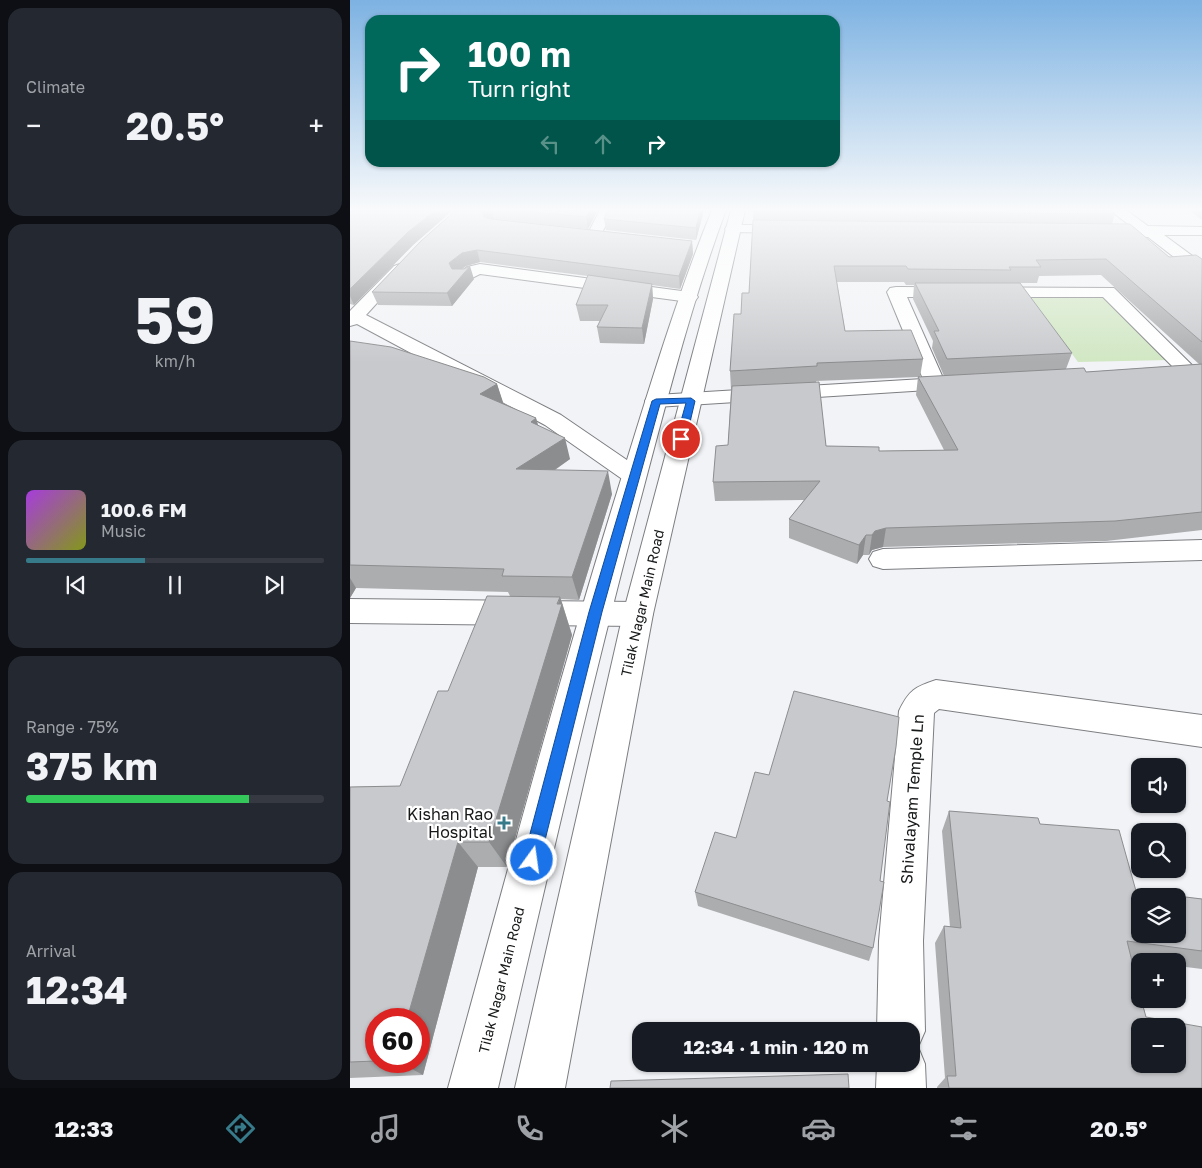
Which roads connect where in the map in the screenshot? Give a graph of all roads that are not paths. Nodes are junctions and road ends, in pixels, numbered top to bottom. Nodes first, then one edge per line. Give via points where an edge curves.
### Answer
1 (408, 261) edge
2 (693, 261) edge
3 (721, 261) edge
4 (1188, 261) edge
5 (1202, 271) edge
6 (462, 277) edge
7 (689, 297) junction
8 (353, 318) edge
9 (1196, 373) edge
10 (1161, 374) edge
11 (976, 383) edge
12 (936, 385) junction
13 (656, 401) junction
14 (691, 401) junction
15 (634, 476) junction
16 (1201, 553) edge
17 (882, 559) dead end
18 (350, 611) edge
19 (595, 612) junction
20 (638, 614) junction
21 (1202, 732) edge
22 (901, 1022) edge
23 (902, 1072) edge
24 (473, 1088) edge
25 (540, 1088) edge
26 (902, 1088) edge

1 - 8 street
2 - 7 street, Tilak Nagar Main Road
3 - 14 street, Tilak Nagar Main Road
4 - 5 street
6 - 7 street via 480,269
7 - 13 street, Tilak Nagar Main Road
8 - 15 street via 553,420
9 - 10 street
9 - 12 street via 1108,292 896,292
11 - 12 street
12 - 14 street
13 - 14 street
13 - 15 street, Tilak Nagar Main Road
14 - 20 street, Tilak Nagar Main Road
15 - 19 street, Tilak Nagar Main Road
16 - 17 street
18 - 19 street
19 - 20 street
19 - 24 street, Tilak Nagar Main Road
20 - 25 street, Tilak Nagar Main Road
21 - 22 street, Shivalayam Temple Ln via 936,694 920,703 916,711 901,941
23 - 26 street

